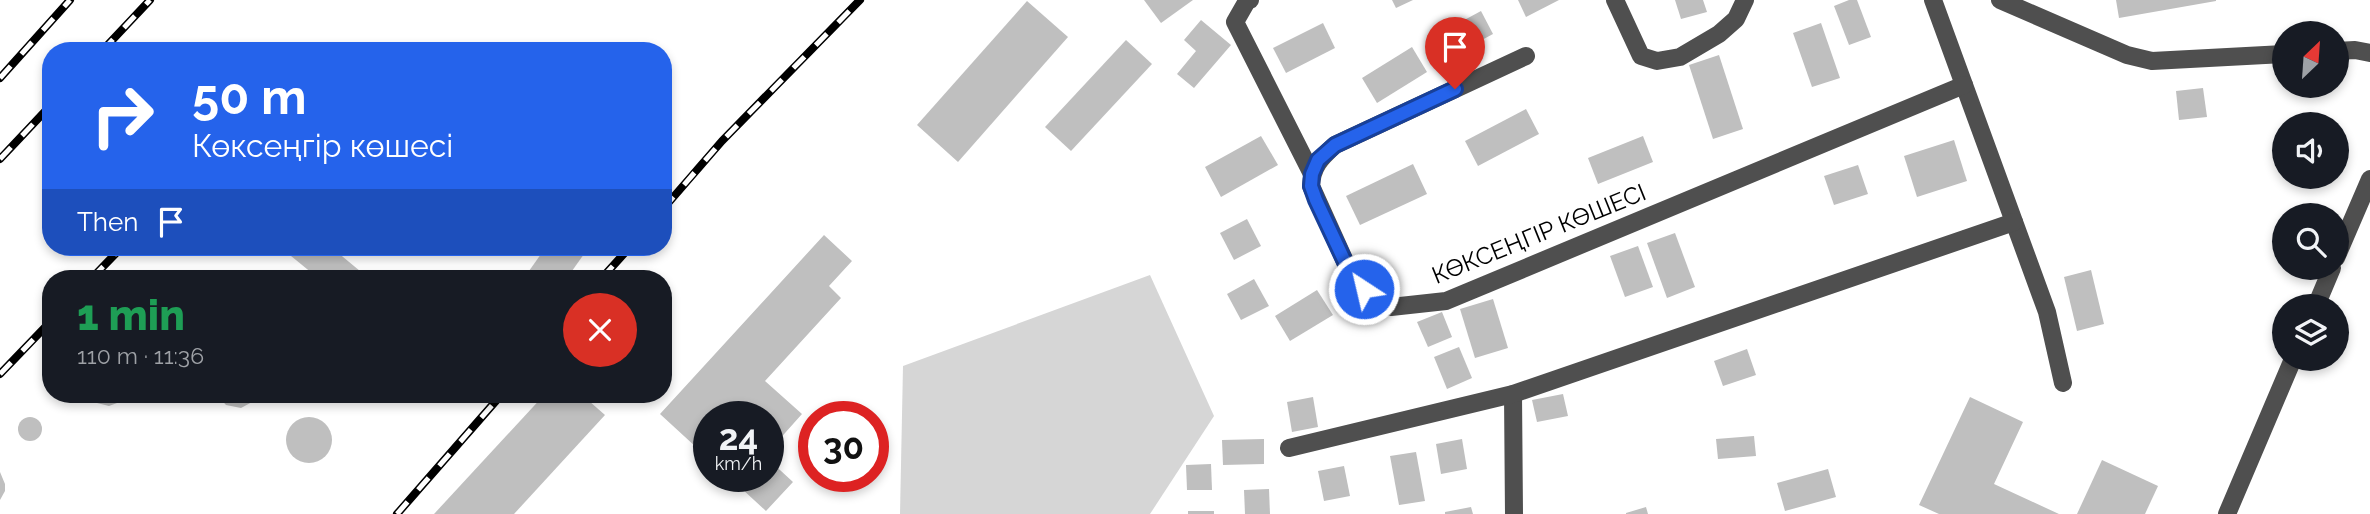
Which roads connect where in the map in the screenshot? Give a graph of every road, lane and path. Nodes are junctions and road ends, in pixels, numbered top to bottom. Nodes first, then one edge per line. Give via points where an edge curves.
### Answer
1 (1250, 0) edge
2 (1615, 0) edge
3 (1745, 0) edge
4 (1933, 0) edge
5 (2000, 0) edge
6 (2349, 50) edge
7 (2370, 53) edge
8 (2272, 55) edge
9 (1527, 56) dead end
10 (1964, 85) junction
11 (1312, 174) junction
12 (2370, 178) edge
13 (2014, 222) junction
14 (2349, 227) edge
15 (2288, 371) edge
16 (2063, 383) dead end
17 (1513, 394) junction
18 (1289, 448) dead end
19 (1514, 514) edge
20 (2227, 514) edge

1 - 11 street, КӨКСЕҢГІР КӨШЕСІ via 1236,22
2 - 3 street via 1641,56 1657,61 1680,57 1719,34 1736,19
4 - 10 street
5 - 8 street via 2127,55 2152,61
6 - 7 street
9 - 11 street via 1335,145 1318,160
10 - 11 street, КӨКСЕҢГІР КӨШЕСІ via 1446,302 1391,307 1353,279 1316,200
10 - 13 street
12 - 14 street
13 - 16 street via 2047,312
13 - 17 street
15 - 20 street
17 - 18 street
17 - 19 street

